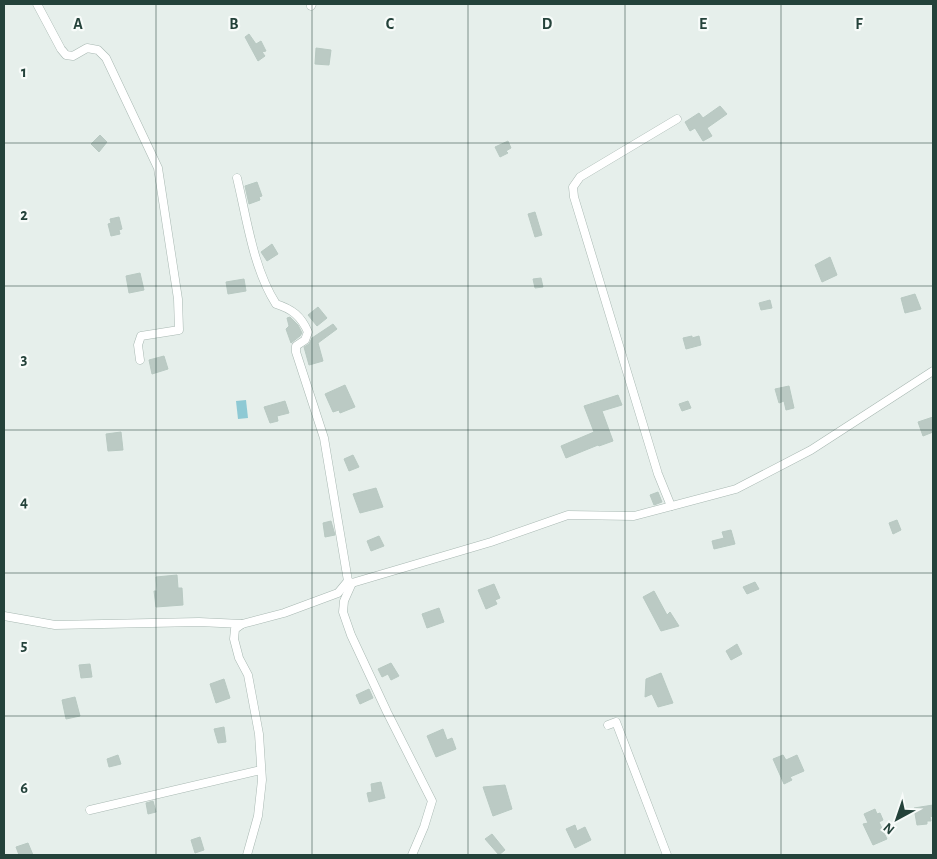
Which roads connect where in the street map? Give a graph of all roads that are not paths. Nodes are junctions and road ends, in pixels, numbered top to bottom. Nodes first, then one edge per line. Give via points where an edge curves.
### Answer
1 (36, 4) edge
2 (677, 118) dead end
3 (237, 178) dead end
4 (140, 360) dead end
5 (933, 371) edge
6 (671, 506) junction
7 (350, 582) junction
8 (4, 616) edge
9 (242, 624) junction
10 (608, 725) dead end
11 (261, 770) junction
12 (90, 810) dead end
13 (247, 855) edge
14 (412, 855) edge
15 (667, 855) edge

1 - 4 street via 66,55 72,56 87,48 98,50 106,58 158,168 178,299 179,330 141,336 138,346
2 - 6 street via 580,177 574,187 574,197 610,320
3 - 7 street via 253,254 271,297 276,304 288,307 300,316 308,332 305,340 296,346 296,352 324,438
5 - 6 street via 812,450 736,489
6 - 7 street via 634,516 568,514 490,542
7 - 9 street via 338,593
7 - 14 street via 343,612 351,635 432,801
8 - 9 street via 55,624
9 - 11 street via 235,629 234,639 248,674 259,734
10 - 15 street via 616,722
11 - 12 street
11 - 13 street via 258,816

